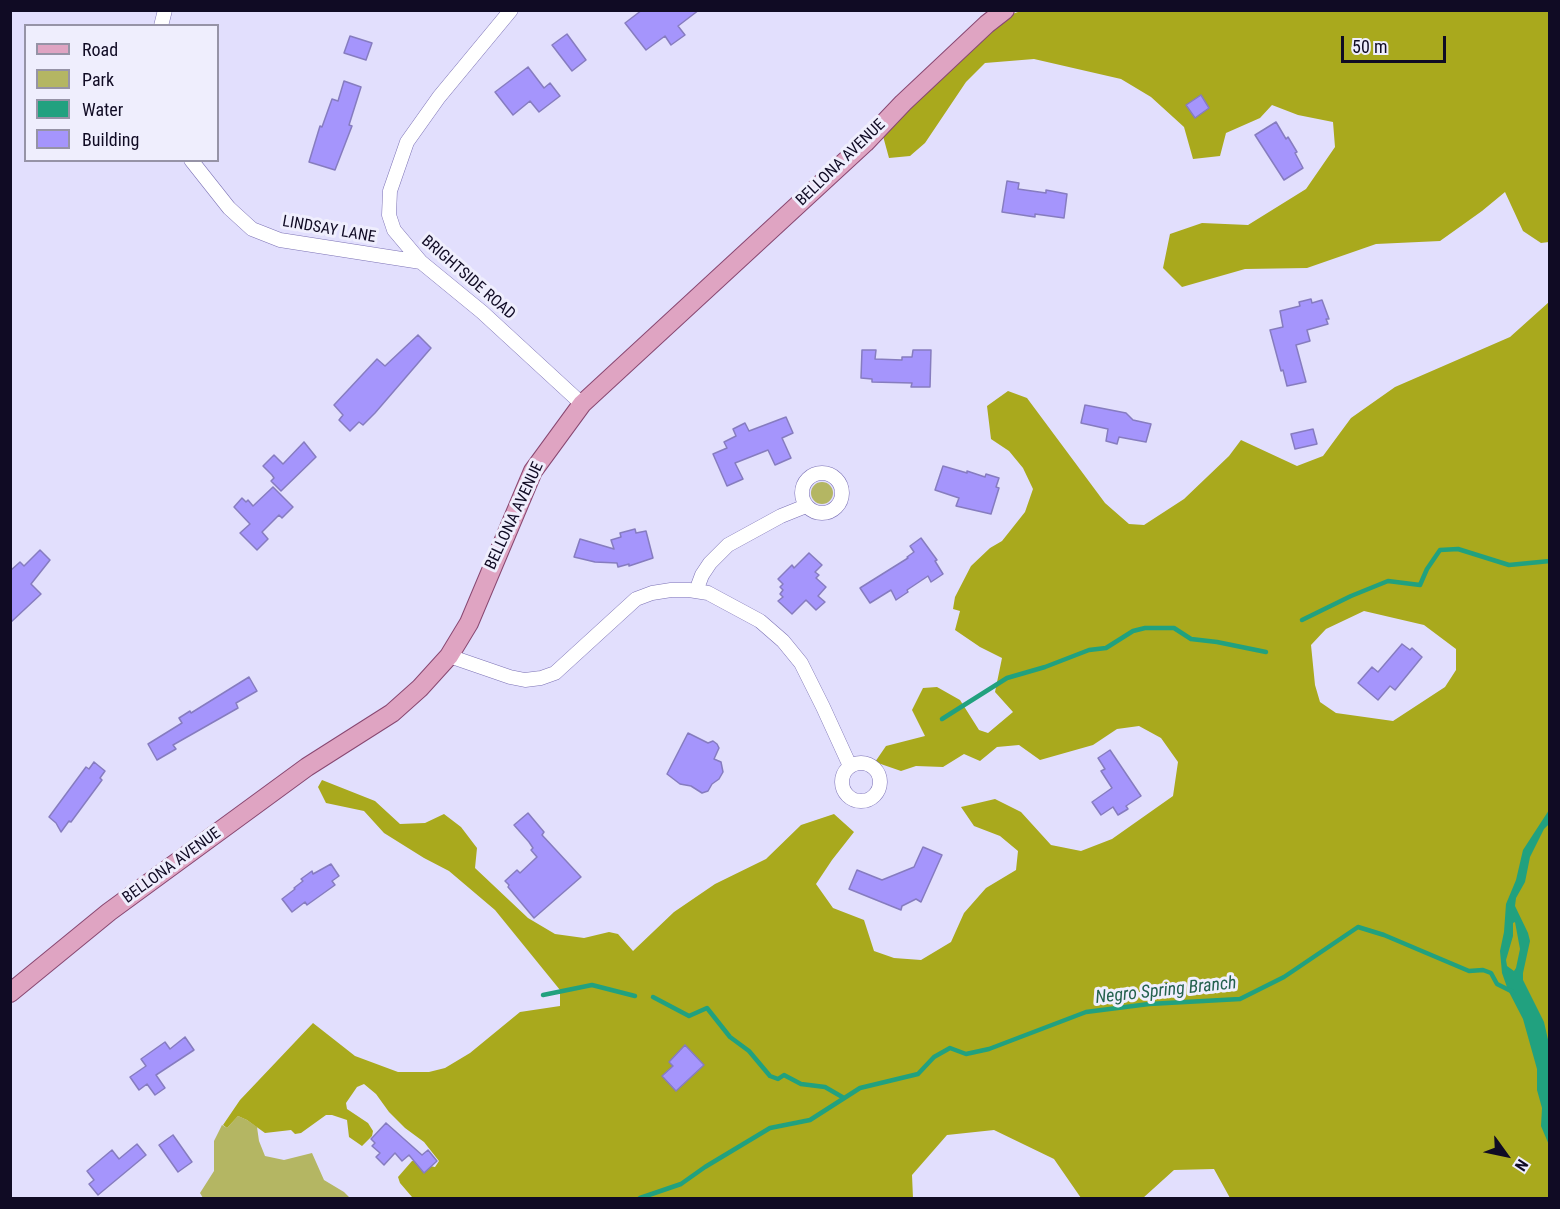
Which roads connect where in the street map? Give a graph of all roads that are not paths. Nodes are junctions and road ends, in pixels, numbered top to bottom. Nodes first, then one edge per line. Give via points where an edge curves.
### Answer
1 (511, 10) edge
2 (1005, 10) edge
3 (193, 162) edge
4 (421, 262) junction
5 (582, 404) junction
6 (806, 506) dead end
7 (696, 591) junction
8 (449, 656) junction
9 (850, 766) dead end
10 (13, 988) edge

1 - 4 street, BRIGHTSIDE ROAD via 420,122 397,167 389,215 394,230
2 - 5 main road, BELLONA AVENUE
3 - 4 street, LINDSAY LANE via 229,208 252,229 280,240
4 - 5 street, BRIGHTSIDE ROAD
5 - 8 main road, BELLONA AVENUE via 533,471 469,623
6 - 7 street via 728,545 710,563
7 - 8 street via 671,590 636,599 555,673 541,678 510,677
7 - 9 street via 734,605 783,641 801,663
8 - 10 main road, BELLONA AVENUE via 392,713 307,767 109,912

